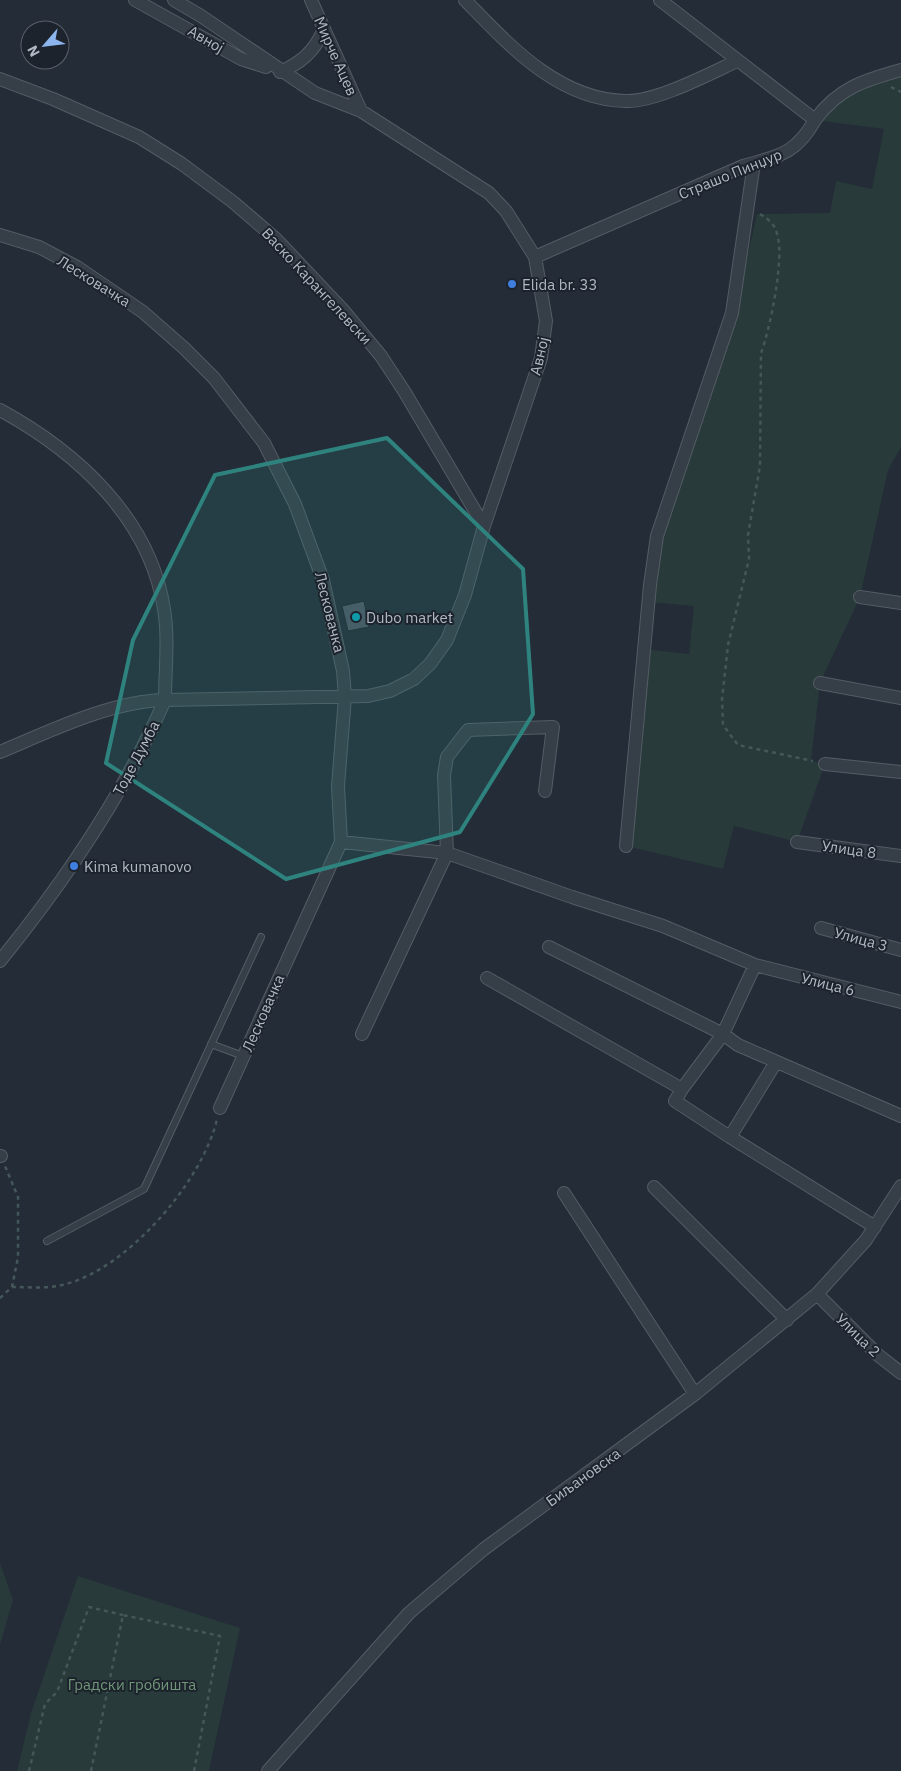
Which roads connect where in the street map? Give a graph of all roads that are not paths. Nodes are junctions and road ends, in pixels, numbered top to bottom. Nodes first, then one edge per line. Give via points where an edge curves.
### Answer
1 (135, 0) edge
2 (174, 0) edge
3 (311, 0) edge
4 (465, 0) edge
5 (660, 0) edge
6 (324, 29) junction
7 (737, 61) junction
8 (901, 70) edge
9 (280, 72) junction
10 (0, 79) edge
11 (361, 111) junction
12 (815, 120) junction
13 (754, 163) junction
14 (0, 235) edge
15 (535, 257) junction
16 (0, 410) edge
17 (484, 526) junction
18 (860, 597) dead end
19 (901, 603) edge
20 (820, 683) dead end
21 (345, 697) junction
22 (901, 698) edge
23 (166, 700) junction
24 (0, 752) edge
25 (825, 764) road end
26 (901, 772) edge
27 (545, 791) dead end
28 (341, 842) junction
29 (797, 842) dead end
30 (626, 846) dead end
31 (447, 853) junction
32 (901, 856) edge
33 (821, 928) dead end
34 (261, 937) dead end
35 (549, 947) dead end
36 (901, 950) edge
37 (0, 961) edge
38 (755, 965) junction
39 (487, 978) dead end
40 (901, 1002) edge
41 (362, 1034) dead end
42 (723, 1034) junction
43 (211, 1044) junction
44 (243, 1056) junction
45 (776, 1062) junction
46 (682, 1089) junction
47 (220, 1108) road end
48 (901, 1116) edge
49 (730, 1137) junction
50 (901, 1186) edge
51 (654, 1187) dead end
52 (564, 1193) dead end
53 (875, 1227) junction
54 (47, 1241) dead end
55 (817, 1294) junction
56 (786, 1320) junction
57 (901, 1373) edge
58 (695, 1394) junction
59 (268, 1771) edge

1 - 9 street, Авној via 241,59
2 - 9 street, Авној
3 - 6 street, Мирче Ацев
4 - 7 street via 543,73 561,84 598,97 626,102 651,97
5 - 7 street
6 - 9 street via 315,48 297,64
6 - 11 street, Мирче Ацев
7 - 12 street
8 - 12 street, Страшо Пинџур via 842,91 827,103
9 - 11 street, Авној via 315,93
10 - 17 street, Васко Карангелевски via 139,137 197,174 276,239 343,310 380,356
11 - 15 street, Авној via 489,193 506,211
12 - 13 street, Страшо Пинџур via 803,140 791,149 775,158
13 - 15 street, Страшо Пинџур
13 - 30 street via 732,313 657,536
14 - 21 street, Лесковачка via 39,248 77,267 142,312 184,348 240,409 272,458 309,538 332,614
15 - 17 street, Авној via 546,321 541,358
16 - 23 street via 49,440 82,466 139,536 150,557 164,609
17 - 21 street, Авној via 465,596 447,640 430,664 390,692
18 - 19 street
20 - 22 street
21 - 23 street
21 - 28 street, Лесковачка via 338,786
23 - 24 street via 130,704 60,727
23 - 37 street, Тоде Думба via 130,773 41,908
25 - 26 street
27 - 31 street via 552,727 468,730 446,757
28 - 31 street, Улица 6
28 - 44 street, Лесковачка
29 - 32 street, Улица 8
31 - 38 street, Улица 6 via 663,926
31 - 41 street
33 - 36 street, Улица 3
34 - 43 lane
35 - 42 street
38 - 40 street, Улица 6
38 - 42 street
39 - 46 street
42 - 45 street via 738,1045
42 - 46 street
43 - 44 lane
43 - 54 lane via 144,1189
44 - 47 street, Лесковачка
45 - 48 street
45 - 49 street
46 - 49 street via 675,1101
49 - 53 street
50 - 53 street, Биљановска
51 - 56 street
52 - 58 street
53 - 55 street, Биљановска
55 - 56 street, Биљановска
55 - 57 street, Улица 2 via 878,1355
56 - 58 street, Биљановска
58 - 59 street, Биљановска via 484,1549 409,1613

